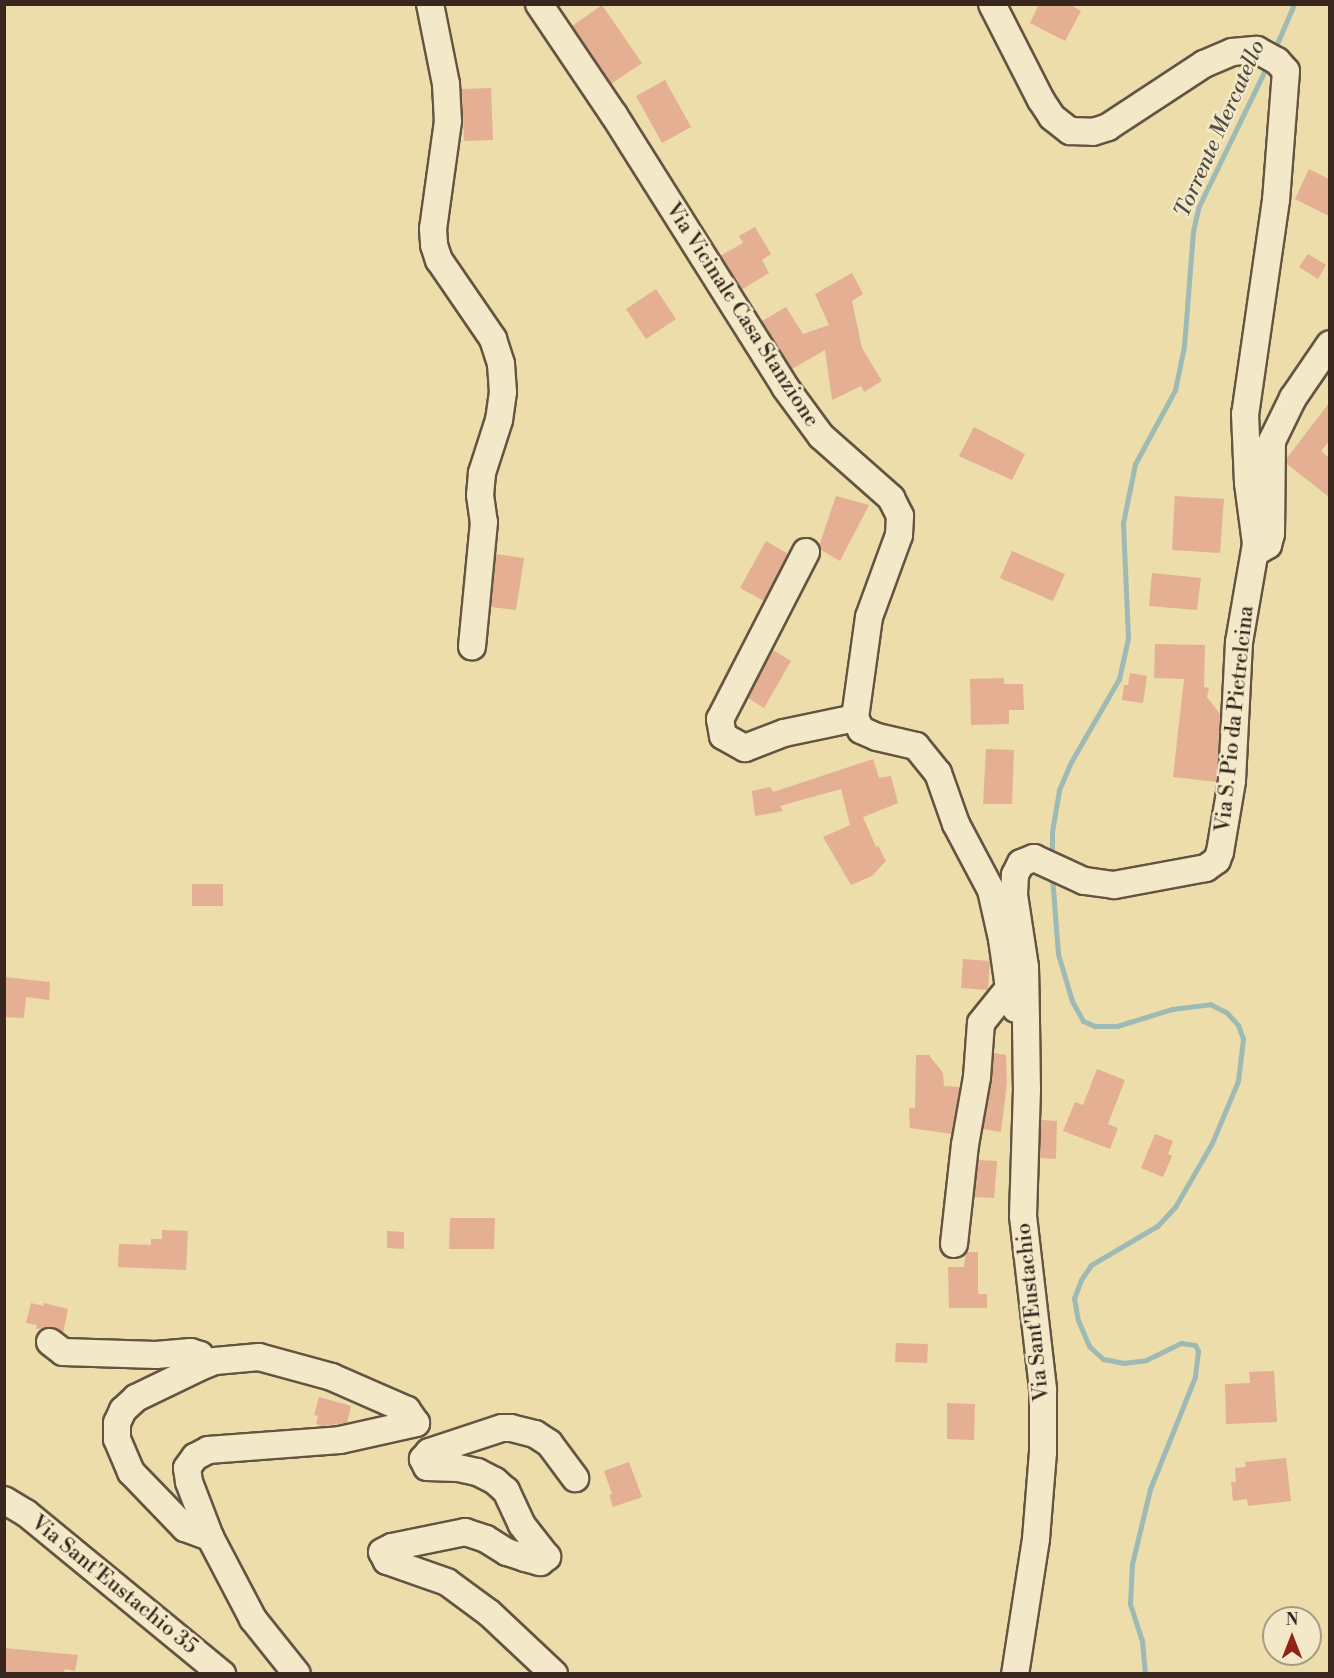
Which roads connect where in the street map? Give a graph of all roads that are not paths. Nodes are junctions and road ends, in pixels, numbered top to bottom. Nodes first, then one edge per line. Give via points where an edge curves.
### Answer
1 (430, 4) edge
2 (538, 4) edge
3 (992, 4) edge
4 (1329, 344) edge
5 (806, 552) dead end
6 (1256, 552) junction
7 (472, 646) dead end
8 (855, 718) junction
9 (1008, 988) junction
10 (1026, 1021) junction
11 (954, 1244) dead end
12 (50, 1342) dead end
13 (205, 1364) junction
14 (575, 1478) dead end
15 (4, 1500) edge
16 (210, 1537) junction
17 (222, 1674) edge
18 (297, 1674) edge
19 (554, 1674) edge
20 (1015, 1674) edge

1 - 7 street via 443,65 448,121 434,245 439,260 493,339 501,364 503,392 499,420 482,473 484,522
2 - 8 street, Via Vicinale Casa Stanzione via 614,115 785,387 821,436 891,498 900,516 899,535 869,616
3 - 6 street via 1052,117 1070,131 1108,128 1204,64 1232,52 1266,53 1286,71 1276,200 1245,414
4 - 6 street, Via S. Pio da Pietrelcina via 1293,398 1272,441 1271,534 1268,545
5 - 8 street via 720,719 723,736 745,747 784,733
6 - 10 street, Via S. Pio da Pietrelcina via 1239,642 1232,781 1220,852 1206,868 1114,885 1084,881 1034,858 1022,863 1015,875 1014,895 1025,967
8 - 9 street via 861,730 916,746 938,773 956,824 991,890
9 - 10 street via 1016,1010
9 - 11 street via 981,1023
10 - 20 street, Via Sant'Eustachio via 1023,1216 1029,1290 1041,1361 1042,1452 1036,1539
12 - 13 street via 63,1352 191,1352 200,1355
13 - 16 street via 136,1398 123,1410 117,1423 117,1439 131,1472 185,1528
13 - 16 street via 259,1357 343,1382 407,1410 416,1423 340,1440 207,1450 187,1468
14 - 19 street via 549,1443 535,1434 511,1428 429,1452 423,1459 427,1467 467,1470 495,1481 506,1491 522,1525 547,1557 540,1562 516,1555 465,1532 382,1552 387,1561 447,1582 489,1612
15 - 17 street, Via Sant'Eustachio 35
16 - 18 street via 253,1620

